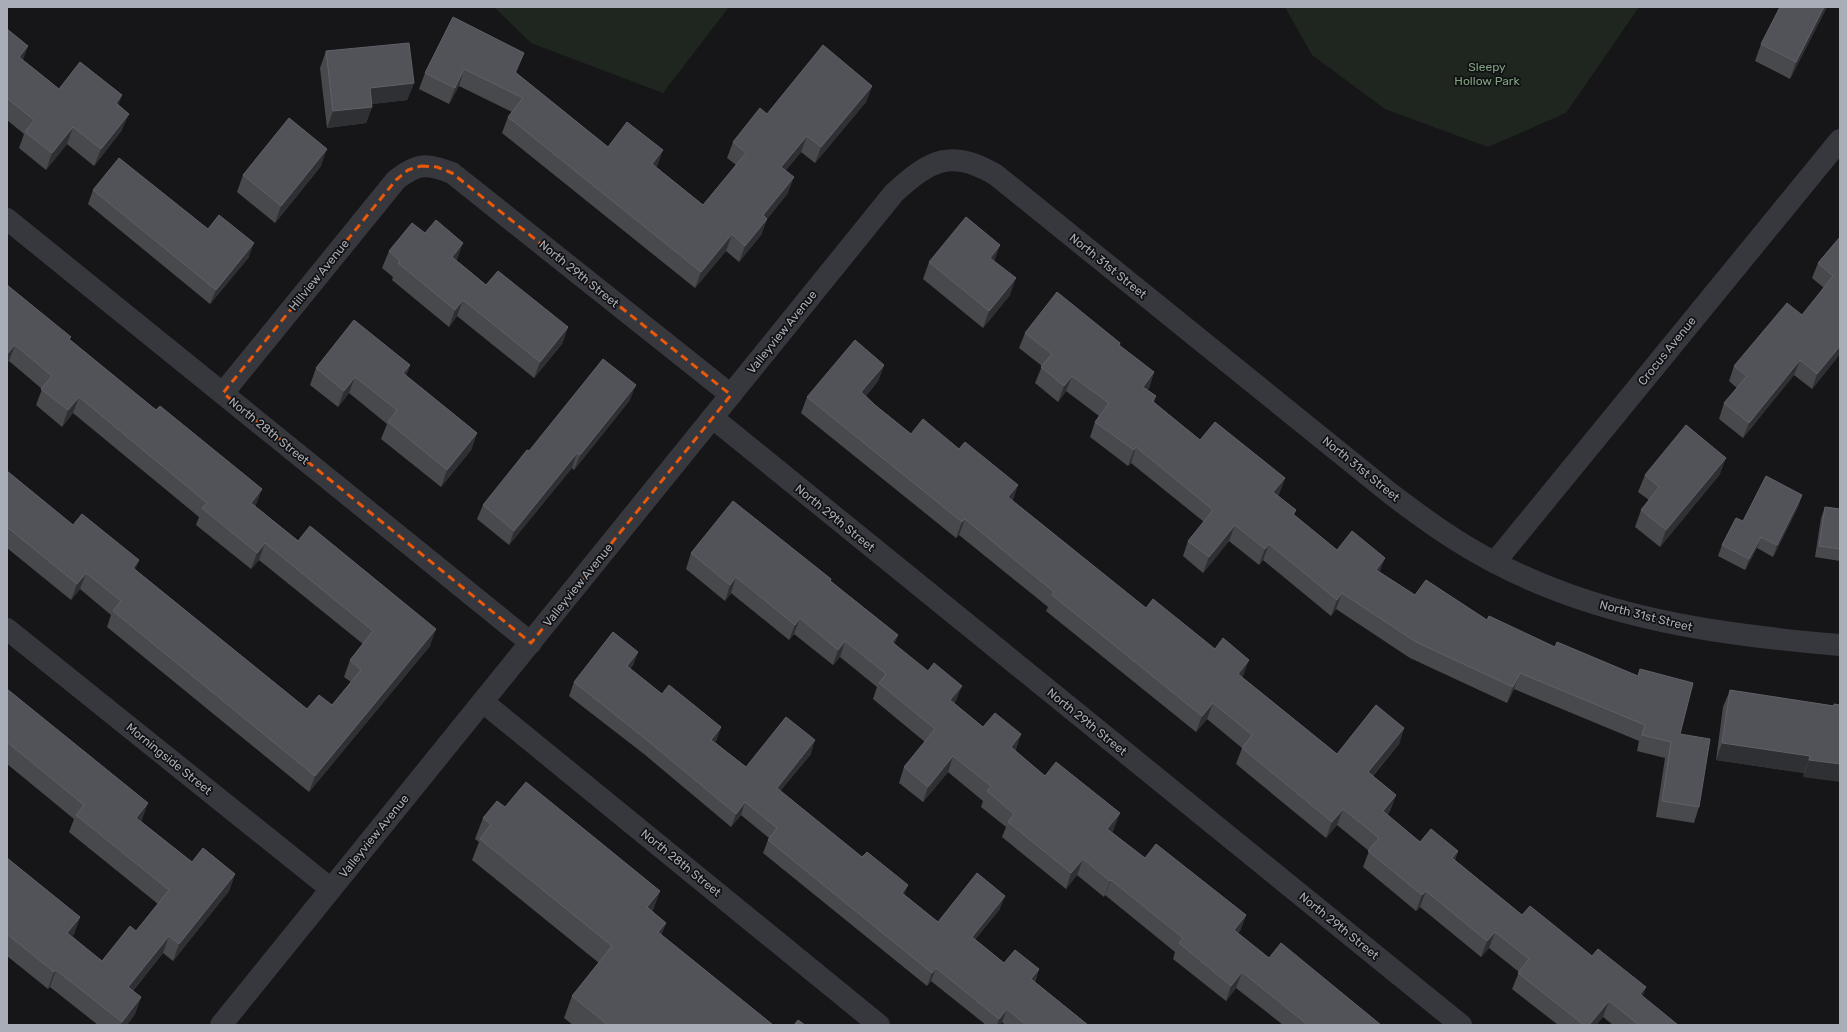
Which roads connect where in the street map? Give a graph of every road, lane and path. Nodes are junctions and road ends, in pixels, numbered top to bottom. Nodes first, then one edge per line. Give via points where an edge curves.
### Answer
1 (1840, 140) edge
2 (947, 159) joint
3 (421, 166) joint
4 (7, 219) edge
5 (223, 393) junction
6 (731, 395) junction
7 (713, 418) junction
8 (1495, 562) junction
9 (7, 629) edge
10 (532, 643) junction
11 (1840, 645) edge
12 (484, 702) junction
13 (331, 889) junction
14 (221, 1025) edge
15 (879, 1025) edge
16 (1461, 1025) edge

1 - 8 street, Crocus Avenue
2 - 6 street, Valleyview Avenue via 928,166 894,193
2 - 8 street, North 31st Street via 980,166 996,175 1390,494 1456,541
3 - 5 street, Hillview Avenue via 408,170 396,180
3 - 6 street, North 29th Street via 437,167 452,173
4 - 5 street, North 28th Street
5 - 10 street, North 28th Street
6 - 7 street, Valleyview Avenue
7 - 10 street, Valleyview Avenue
7 - 16 street, North 29th Street
8 - 11 street, North 31st Street via 1562,593 1600,606 1667,623 1740,635
9 - 13 street, Morningside Street
10 - 12 street, Valleyview Avenue
12 - 13 street, Valleyview Avenue
12 - 15 street, North 28th Street
13 - 14 street, Valleyview Avenue

